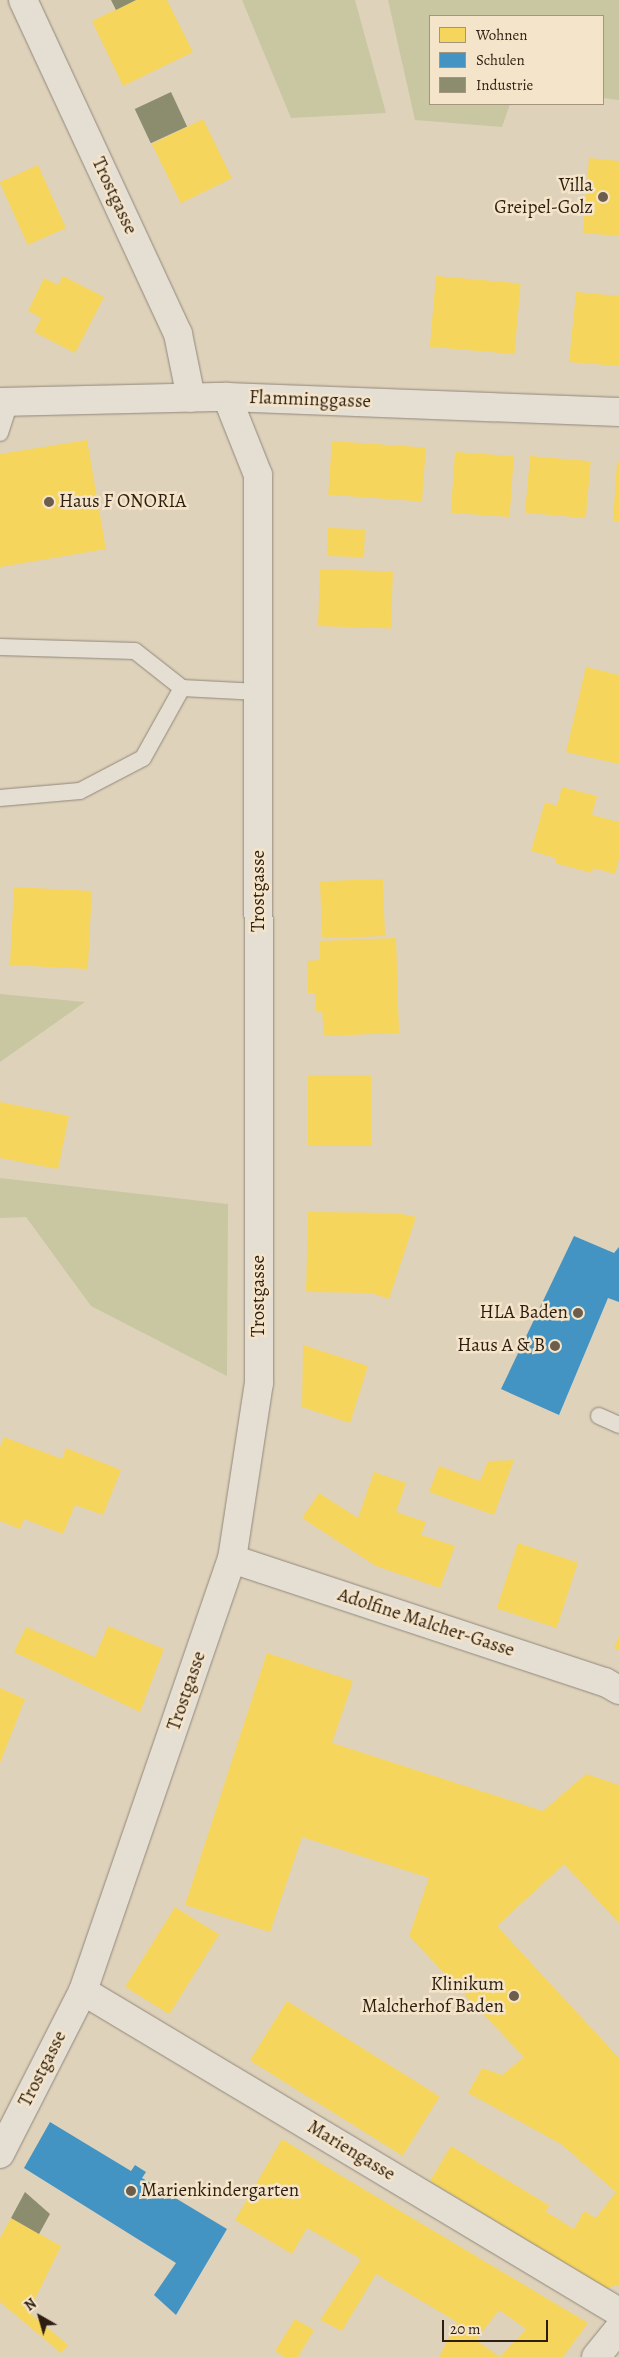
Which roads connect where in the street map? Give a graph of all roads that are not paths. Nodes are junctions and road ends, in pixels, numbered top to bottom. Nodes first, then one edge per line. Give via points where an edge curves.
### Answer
1 (23, 0) edge
2 (227, 396) junction
3 (191, 398) junction
4 (5, 402) edge
5 (619, 412) edge
6 (0, 433) edge
7 (0, 647) edge
8 (182, 688) junction
9 (259, 692) junction
10 (0, 798) edge
11 (599, 1416) dead end
12 (619, 1424) edge
13 (232, 1559) junction
14 (619, 1690) edge
15 (84, 1991) junction
16 (0, 2154) edge
17 (619, 2312) edge
18 (619, 2329) edge
19 (596, 2357) edge

1 - 3 street, Trostgasse via 178,334
2 - 3 street, Flamminggasse
2 - 5 street, Flamminggasse
2 - 9 street, Trostgasse via 258,475
3 - 4 street, Flamminggasse
4 - 6 lane
7 - 8 lane via 135,651
8 - 9 lane
8 - 10 lane via 143,758 80,791
9 - 13 street, Trostgasse via 260,1384
11 - 12 lane
13 - 14 street, Adolfine Malcher-Gasse via 605,1682
13 - 15 street, Trostgasse
15 - 16 street, Trostgasse
15 - 17 street, Mariengasse
18 - 19 street

